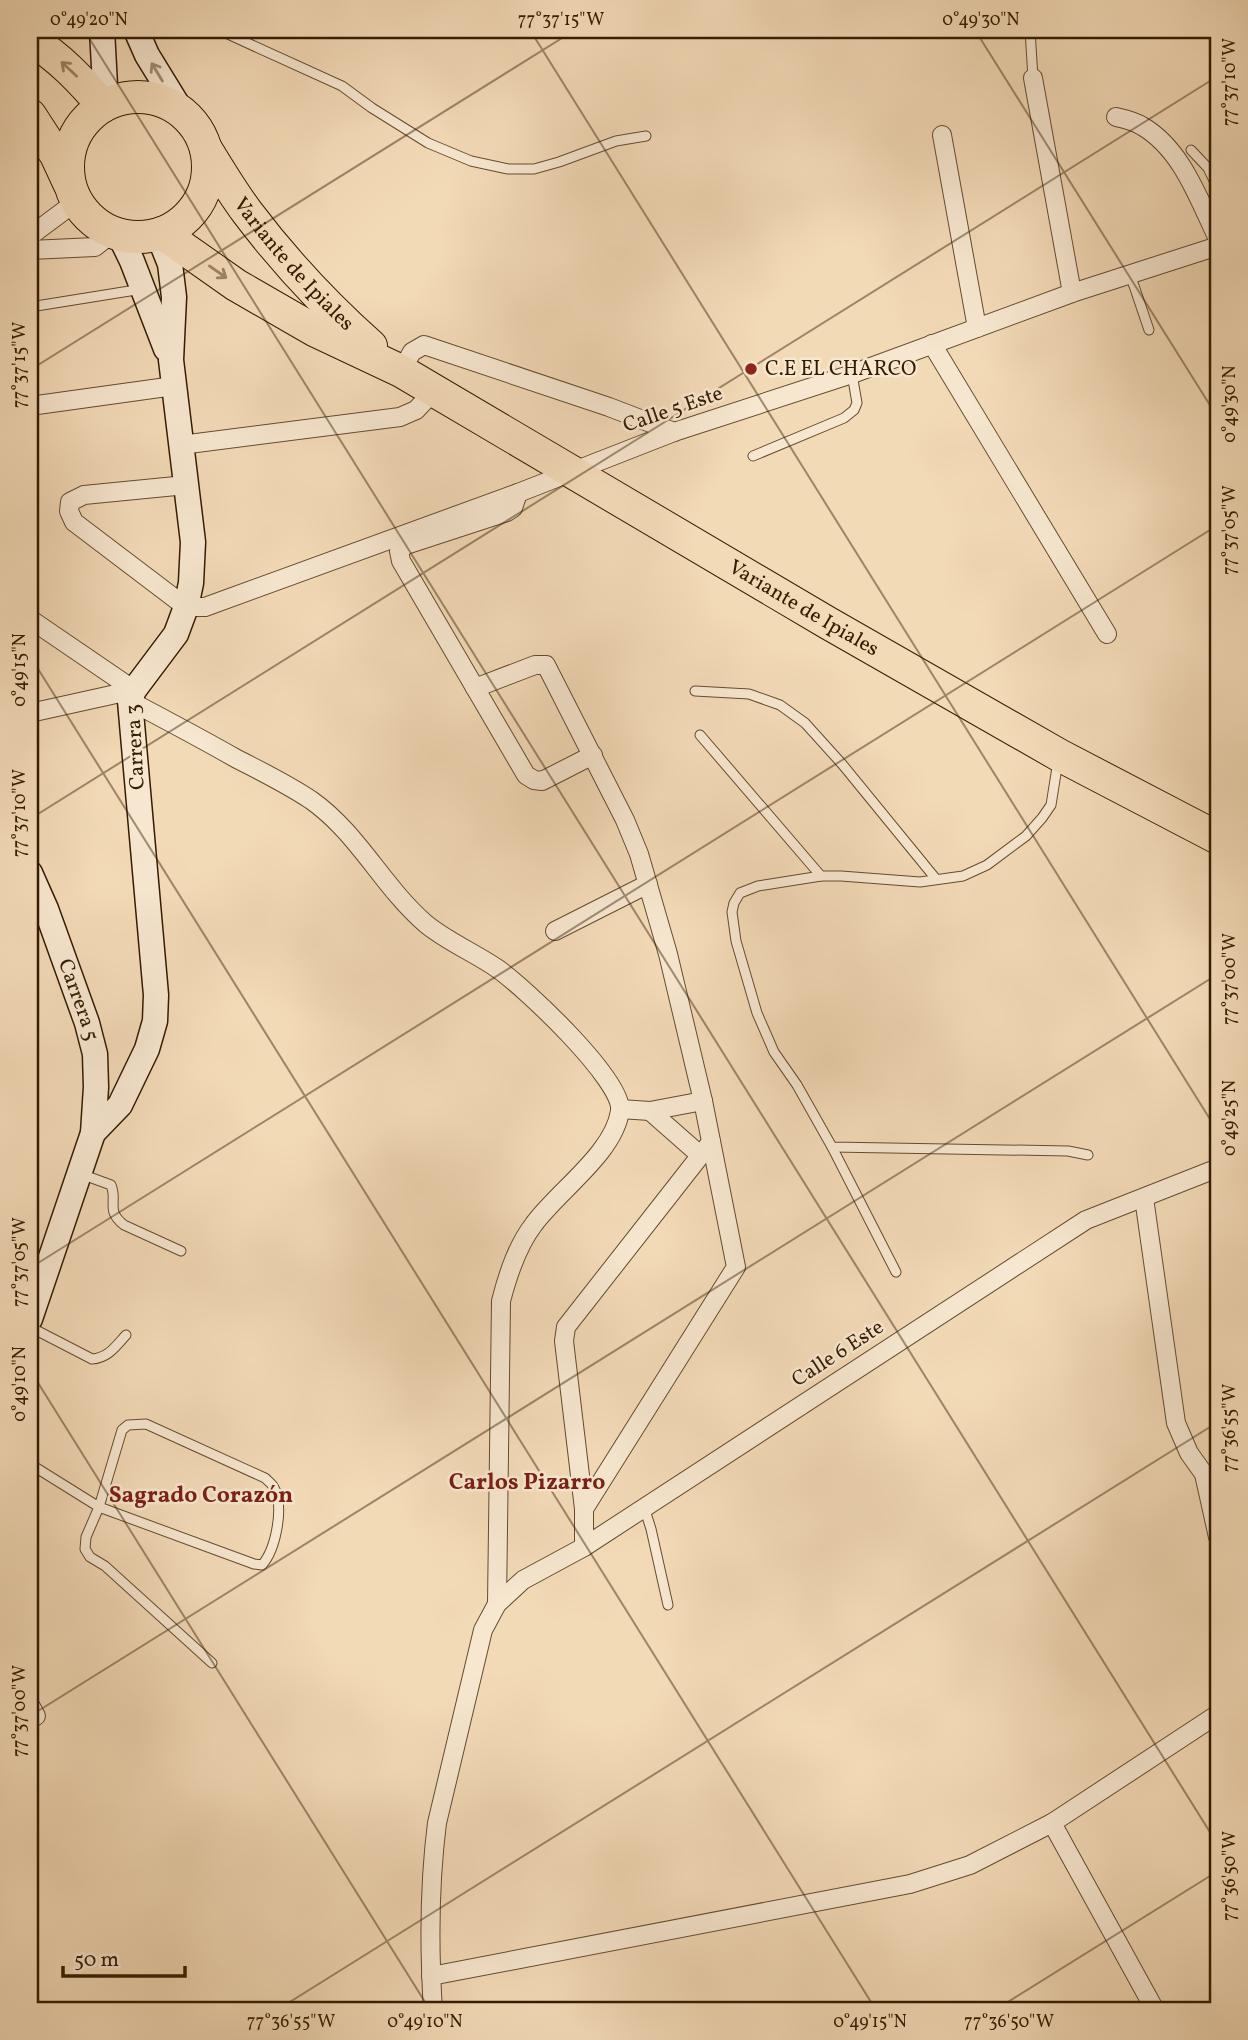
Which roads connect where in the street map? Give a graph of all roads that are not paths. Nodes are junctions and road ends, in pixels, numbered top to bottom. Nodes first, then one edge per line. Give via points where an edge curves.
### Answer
1 (102, 30) edge
2 (136, 30) edge
3 (219, 30) edge
4 (1030, 30) edge
5 (34, 32) edge
6 (1032, 78) joint
7 (104, 105) junction
8 (182, 112) junction
9 (30, 115) edge
10 (1116, 117) dead end
11 (942, 135) dead end
12 (646, 136) dead end
13 (206, 149) junction
14 (1191, 150) dead end
15 (1218, 189) edge
16 (75, 195) junction
17 (117, 233) junction
18 (160, 233) junction
19 (30, 236) edge
20 (1218, 239) edge
21 (1218, 246) edge
22 (30, 250) edge
23 (1130, 274) junction
24 (143, 289) junction
25 (1072, 293) junction
26 (30, 307) edge
27 (976, 328) junction
28 (1149, 330) dead end
29 (932, 344) junction
30 (171, 359) junction
31 (398, 370) junction
32 (852, 374) junction
33 (174, 386) junction
34 (434, 391) junction
35 (30, 406) edge
36 (674, 432) junction
37 (181, 445) junction
38 (754, 456) dead end
39 (571, 471) junction
40 (186, 485) junction
41 (518, 492) junction
42 (186, 607) junction
43 (30, 619) edge
44 (1107, 634) dead end
45 (475, 688) junction
46 (695, 691) dead end
47 (132, 696) junction
48 (30, 713) edge
49 (700, 736) dead end
50 (593, 755) junction
51 (1059, 755) junction
52 (1218, 838) edge
53 (30, 873) edge
54 (821, 876) junction
55 (936, 880) junction
56 (648, 884) junction
57 (555, 931) dead end
58 (703, 1101) junction
59 (620, 1109) junction
60 (650, 1111) junction
61 (93, 1133) junction
62 (832, 1147) junction
63 (705, 1148) junction
64 (1088, 1155) dead end
65 (1218, 1168) edge
66 (79, 1174) junction
67 (1144, 1198) junction
68 (181, 1251) dead end
69 (896, 1272) dead end
70 (30, 1319) edge
71 (30, 1327) edge
72 (126, 1335) dead end
73 (30, 1464) edge
74 (99, 1507) junction
75 (644, 1507) junction
76 (584, 1510) junction
77 (1218, 1538) edge
78 (584, 1546) junction
79 (496, 1604) junction
80 (668, 1605) dead end
81 (212, 1663) dead end
82 (1218, 1714) edge
83 (1052, 1823) junction
84 (431, 1976) junction
85 (433, 2010) edge
86 (1155, 2010) edge

1 - 7 street
8 -> 2 street
3 - 12 lane via 342,86 428,143 471,160 508,169 534,169 615,141
4 - 6 lane
7 -> 5 highway
6 - 25 street
7 - 8 highway via 137,96
7 - 16 highway via 90,115 73,142 68,173
8 - 13 highway
9 - 16 highway
10 - 20 street via 1141,125 1174,156
11 - 27 street
13 - 18 highway via 203,193 187,217
13 - 31 highway, Variante de Ipiales via 245,210 291,267 341,320
14 - 15 lane
16 - 17 highway via 93,220
16 - 19 street
17 - 18 highway
17 - 22 street via 95,247
17 - 24 street, Carrera 3
18 - 30 street, Carrera 3 via 174,297
18 -> 31 highway, Variante de Ipiales via 314,330
21 - 23 street, Calle 5 Este
23 - 25 street, Calle 5 Este
23 - 28 lane
24 - 26 lane
24 - 30 street, Carrera 3
25 - 27 street, Calle 5 Este
27 - 29 street, Calle 5 Este
29 - 32 street, Calle 5 Este
29 - 44 street
30 - 33 street, Carrera 3
31 - 34 highway, Variante de Ipiales
31 - 36 street via 424,345
32 - 36 street, Calle 5 Este
32 - 38 lane via 854,410
33 - 35 street
33 - 37 street, Carrera 3
34 - 37 street via 416,410 400,417
34 - 39 highway, Variante de Ipiales
36 - 39 street, Calle 5 Este
37 - 40 street, Carrera 3
39 - 41 street, Calle 5 Este
39 - 51 highway, Variante de Ipiales
40 - 42 street, Carrera 3 via 192,542
40 - 42 street via 84,495 70,502 69,511 74,522
41 - 42 street, Calle 5 Este via 205,607
41 - 45 street via 507,512 406,545 400,551 401,561
42 - 47 street, Carrera 3 via 176,634
43 - 47 street
45 - 50 street via 526,775 534,780
45 - 50 street via 536,664 546,665
46 - 55 lane via 749,694 780,705 805,723
47 - 48 street
47 - 59 street via 314,802 348,832 427,924 499,969 576,1041 613,1087
47 - 61 street, Carrera 3 via 155,1021 120,1105
49 - 54 lane
50 - 56 street via 625,820
51 - 52 highway, Variante de Ipiales
51 - 55 lane via 1051,805 1026,836 987,865 963,876
53 - 61 street, Carrera 5 via 95,1054
54 - 55 lane
54 - 62 lane via 740,893 732,912 757,1013 774,1052
56 - 57 street
56 - 58 street
58 - 60 street
58 - 63 street
59 - 60 street
59 - 79 street via 601,1151 533,1224 510,1268 501,1301
60 - 63 street
61 - 66 street
62 - 64 lane
62 - 69 lane
63 - 76 street via 736,1267
63 - 76 street via 566,1326
65 - 67 street, Calle 6 Este
66 - 68 lane via 111,1185 112,1210 118,1220
66 - 70 street
67 - 75 street, Calle 6 Este via 1086,1220
67 - 77 street via 1177,1423 1204,1474
71 - 72 lane via 92,1359 107,1356
73 - 74 lane
74 - 74 lane via 122,1430 128,1424 146,1424 265,1478 278,1500 276,1535 266,1560 254,1564
74 - 81 lane via 86,1537 90,1556
75 - 78 street, Calle 6 Este
75 - 80 lane
76 - 78 street
78 - 79 street, Calle 6 Este via 523,1580
79 - 84 street via 483,1630 437,1823 429,1923
82 - 83 street
83 - 84 street via 970,1865 910,1884
83 - 86 street
84 - 85 street

